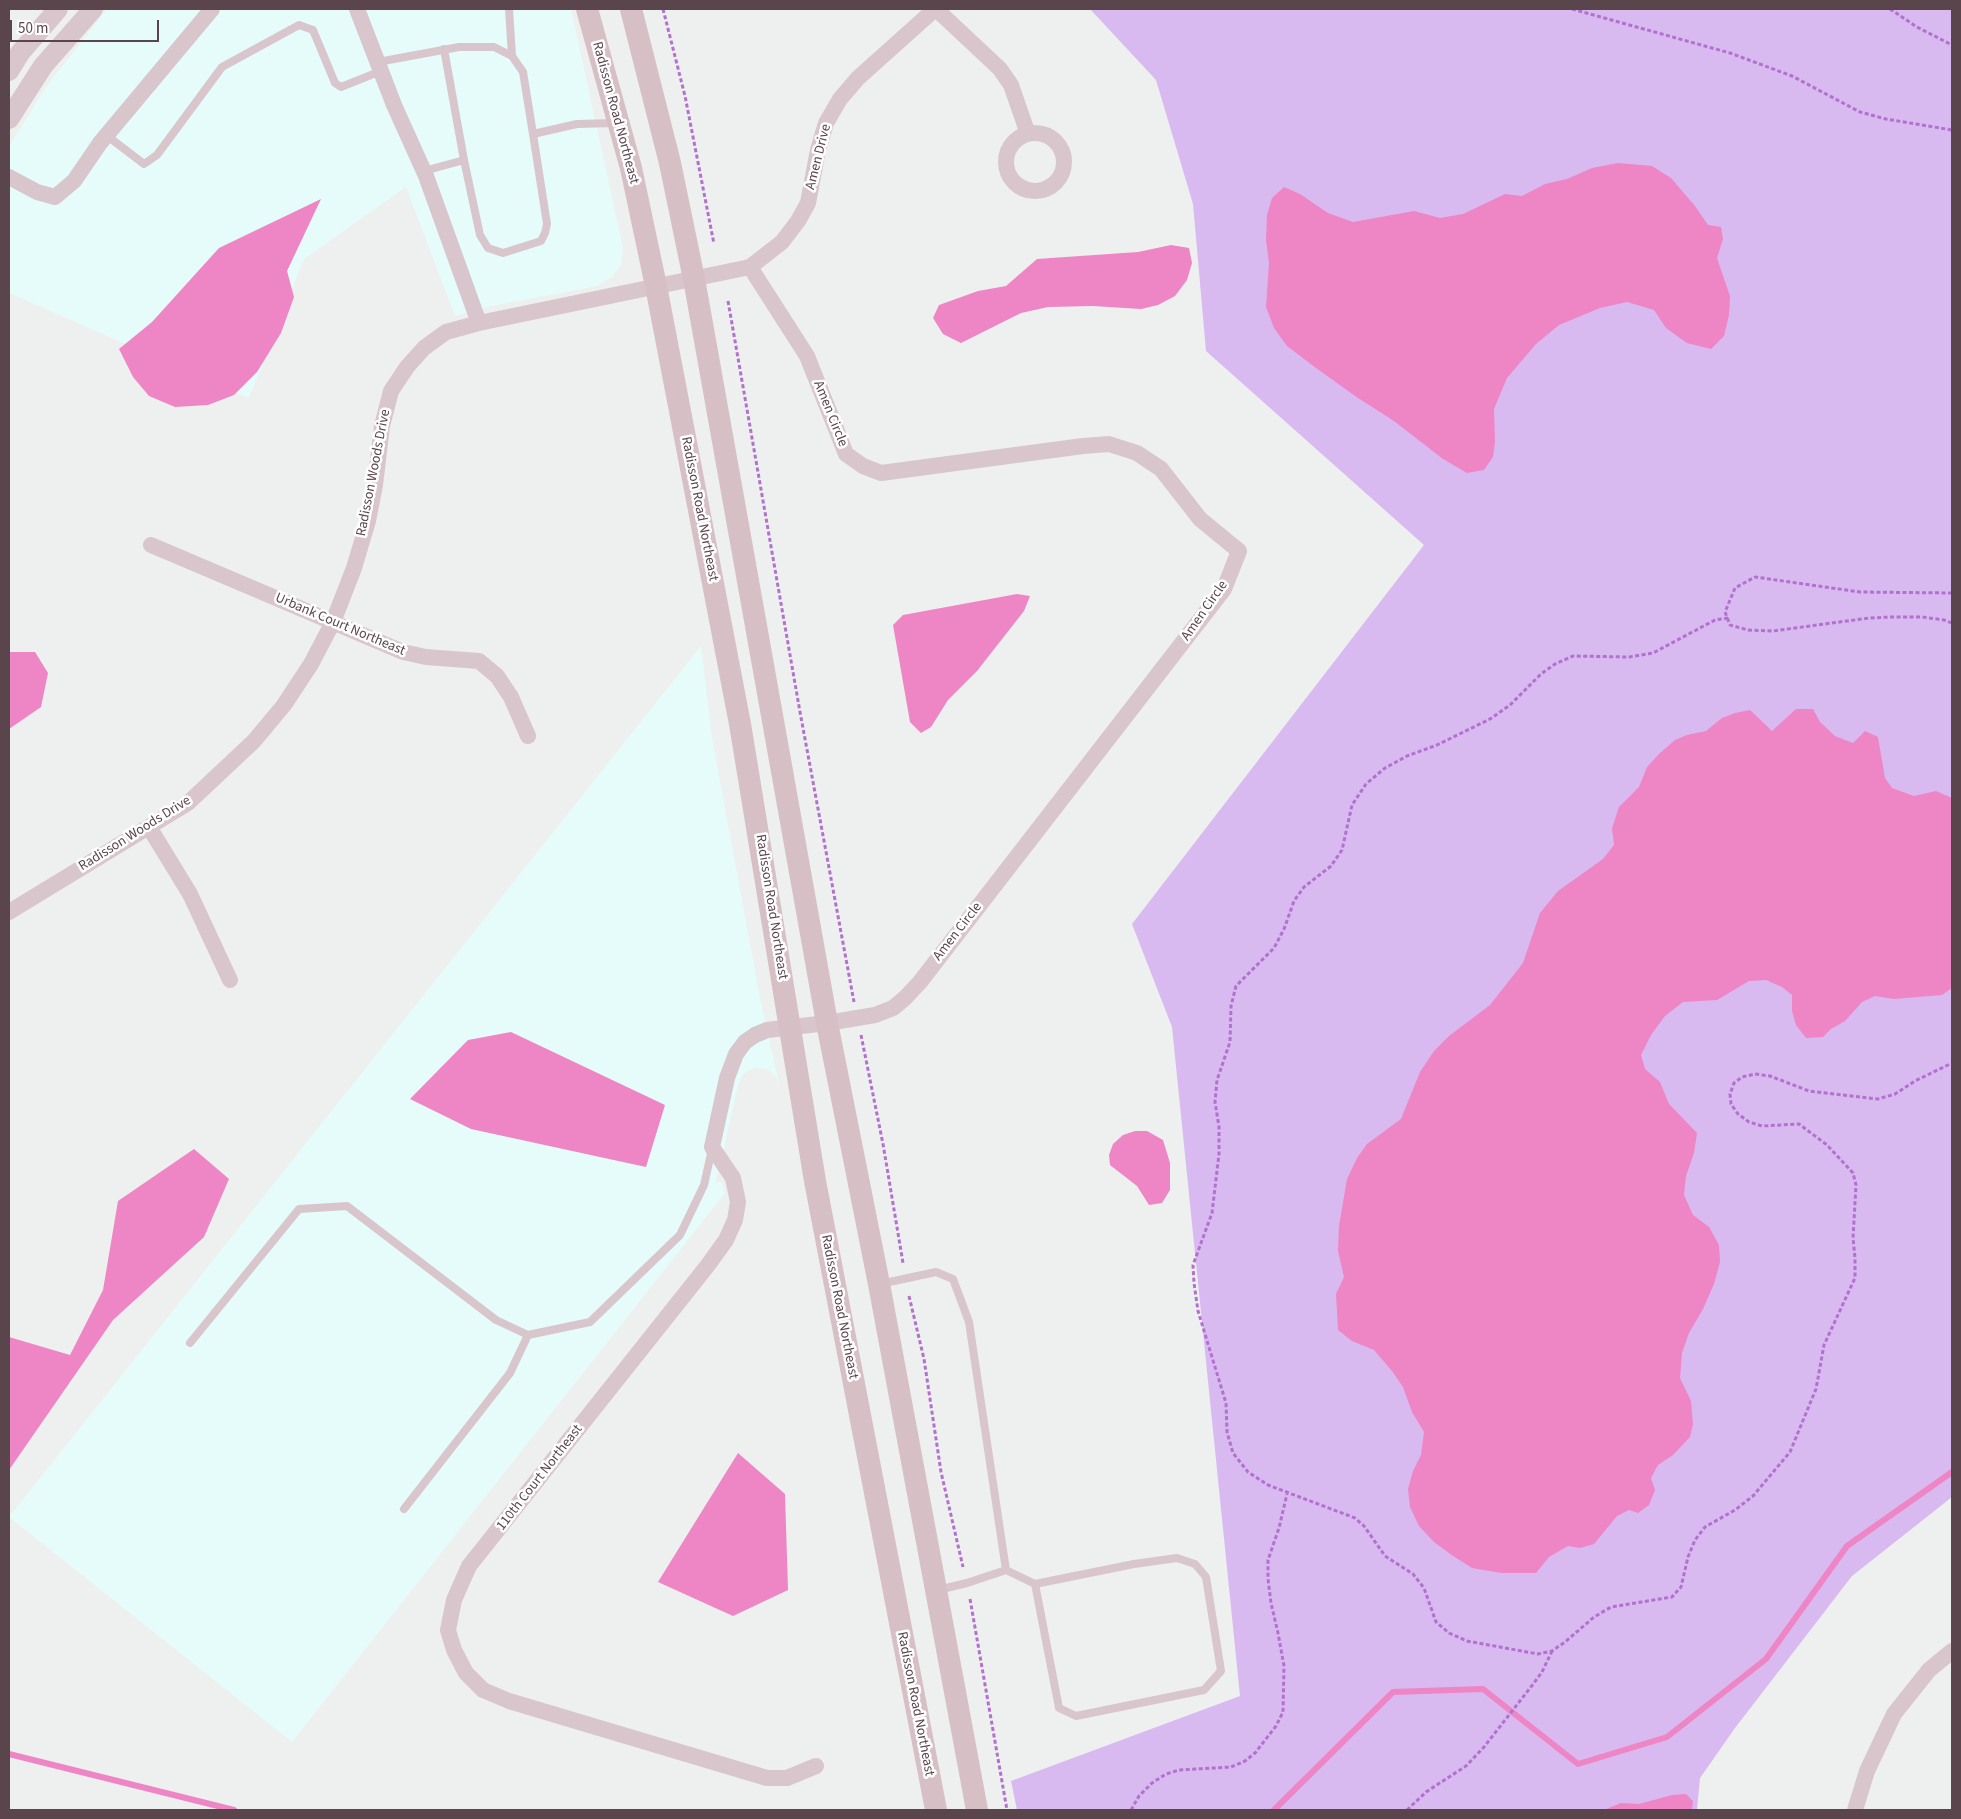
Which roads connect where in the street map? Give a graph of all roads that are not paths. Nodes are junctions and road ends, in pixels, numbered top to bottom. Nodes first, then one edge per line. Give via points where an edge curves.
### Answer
1 (58, 9) edge
2 (93, 9) edge
3 (212, 9) edge
4 (357, 9) edge
5 (509, 9) edge
6 (587, 9) edge
7 (631, 9) edge
8 (935, 9) edge
9 (444, 49) junction
10 (512, 56) junction
11 (380, 66) junction
12 (9, 70) edge
13 (9, 119) edge
14 (620, 123) junction
15 (533, 134) junction
16 (1028, 134) dead end
17 (106, 135) junction
18 (464, 160) junction
19 (424, 171) junction
20 (9, 177) edge
21 (750, 267) junction
22 (694, 279) junction
23 (656, 286) junction
24 (479, 323) junction
25 (151, 544) dead end
26 (333, 622) junction
27 (528, 736) dead end
28 (149, 827) junction
29 (9, 912) edge
30 (230, 980) dead end
31 (827, 1023) junction
32 (791, 1027) junction
33 (712, 1147) junction
34 (879, 1284) junction
35 (528, 1335) junction
36 (190, 1343) dead end
37 (404, 1509) dead end
38 (1006, 1570) junction
39 (1035, 1584) junction
40 (936, 1590) junction
41 (1952, 1652) edge
42 (816, 1766) dead end
43 (936, 1810) edge
44 (977, 1810) edge
45 (1855, 1810) edge

1 - 12 street
2 - 13 street via 43,66
3 - 17 street
4 - 11 street
5 - 10 lane
6 - 14 main road, Radisson Road Northeast
7 - 22 main road via 670,163
8 - 16 street via 1000,69 1011,85
8 - 21 street, Amen Drive via 840,98 826,123 808,203 782,242
9 - 10 lane via 494,47
9 - 11 lane
9 - 18 lane
10 - 15 lane via 523,72
11 - 17 lane via 341,87 335,84 313,30 299,25 222,67 157,155 144,164
11 - 19 street
14 - 15 lane via 577,124
14 - 23 main road, Radisson Road Northeast
15 - 18 lane via 547,224 541,241 503,252 488,248 480,235
17 - 20 street via 74,181 55,197 37,192
18 - 19 lane
19 - 24 street
21 - 22 street, Amen Drive
21 - 31 street, Amen Circle via 807,356 846,454 863,466 881,473 1109,444 1137,453 1161,469 1200,519 1239,551 1224,589 920,982 893,1008 875,1015
22 - 23 street, Radisson Woods Drive
22 - 31 main road
23 - 24 street, Radisson Woods Drive
23 - 32 main road, Radisson Road Northeast via 740,724
24 - 26 street, Radisson Woods Drive via 446,332 424,348 391,391 382,426 368,521
25 - 26 street, Urbank Court Northeast
26 - 27 street, Urbank Court Northeast via 403,652 479,661 498,676
26 - 28 street, Radisson Woods Drive via 290,697 254,741 188,802
28 - 29 street, Radisson Woods Drive
28 - 30 street via 190,894
31 - 32 street
31 - 34 main road
32 - 33 street via 755,1035 744,1042 736,1054 727,1078
32 - 43 main road, Radisson Road Northeast via 814,1181
33 - 35 lane via 704,1185 680,1235 590,1322
33 - 42 street, 110th Court Northeast via 733,1178 738,1202 735,1220 726,1240 469,1566 454,1600 448,1630 466,1673 483,1690 509,1701 766,1778 786,1778
34 - 38 lane via 936,1272 953,1279 970,1322
34 - 40 main road
35 - 36 lane via 496,1320 347,1206 299,1208
35 - 37 lane via 510,1373
38 - 39 lane
38 - 40 lane
39 - 39 lane via 1176,1558 1195,1564 1206,1577 1221,1671 1204,1690 1076,1716 1059,1708
40 - 44 main road
41 - 45 street via 1928,1670 1894,1714 1866,1771

